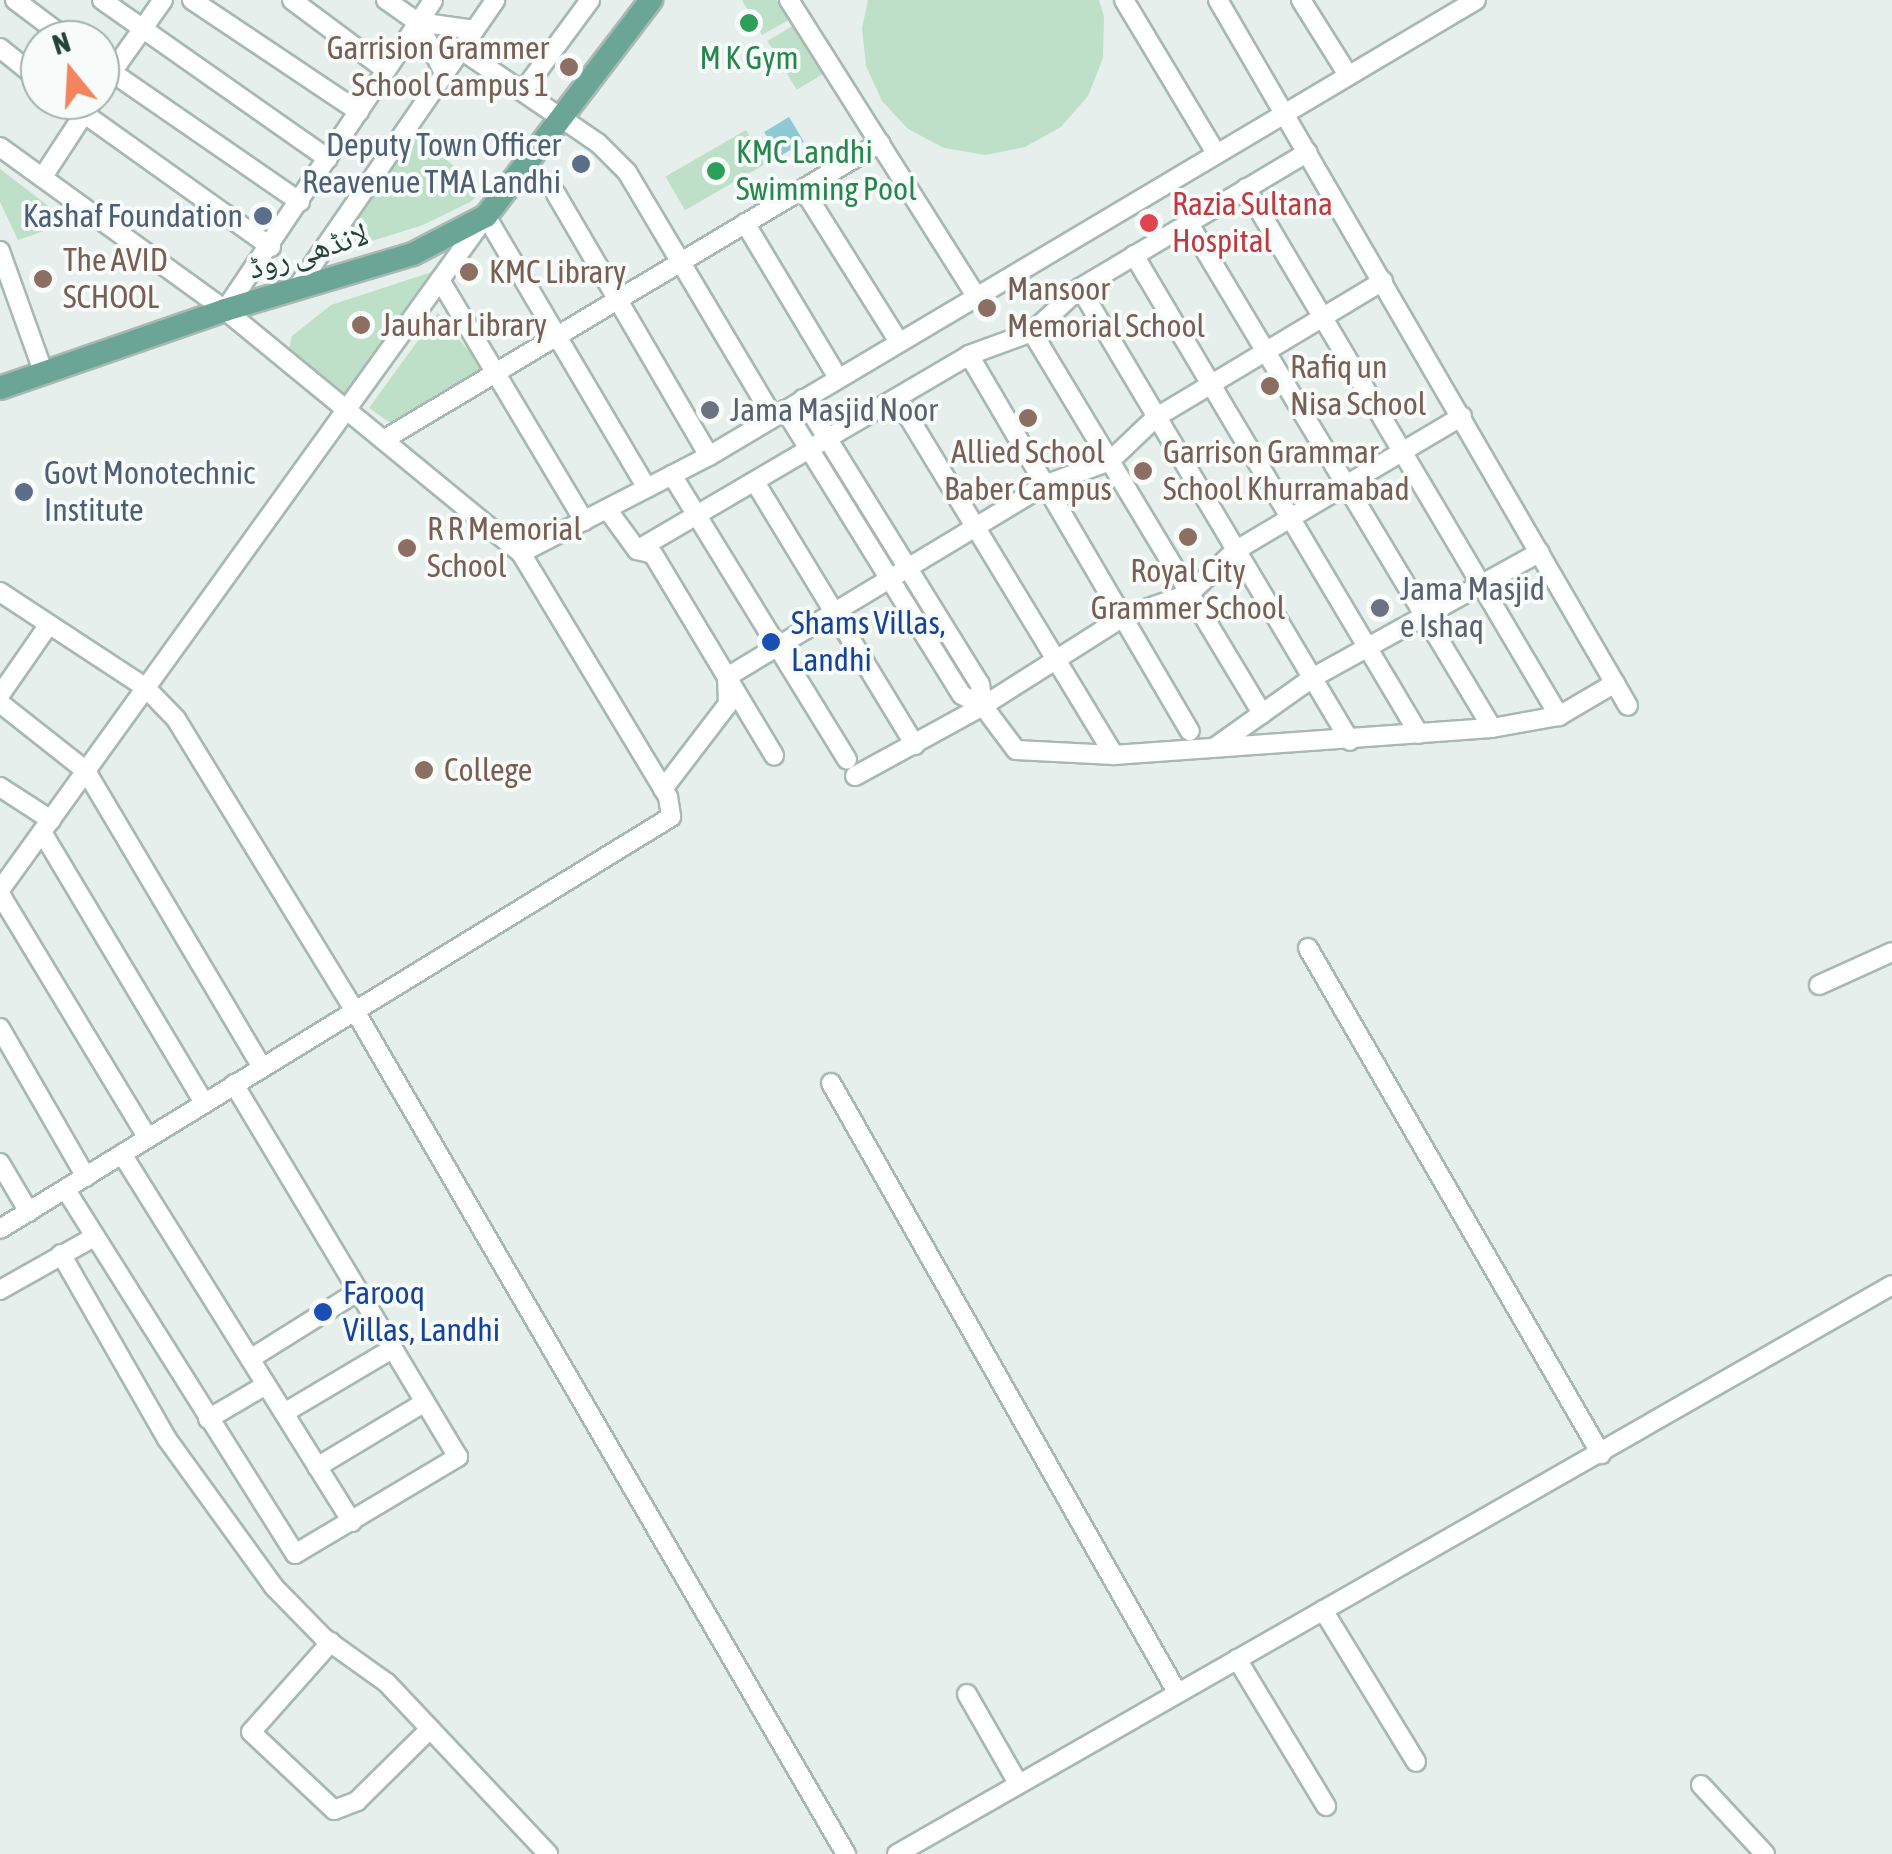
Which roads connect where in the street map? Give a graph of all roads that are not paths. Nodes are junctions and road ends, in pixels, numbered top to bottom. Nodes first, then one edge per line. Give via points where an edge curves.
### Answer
1 (15, 0) edge
2 (102, 0) edge
3 (163, 0) edge
4 (192, 0) edge
5 (292, 0) edge
6 (386, 0) edge
7 (433, 0) edge
8 (495, 0) edge
9 (590, 0) edge
10 (651, 0) edge
11 (789, 0) edge
12 (1124, 0) edge
13 (1218, 0) edge
14 (1302, 0) edge
15 (1476, 0) edge
16 (42, 20) edge
17 (418, 22) junction
18 (142, 30) junction
19 (474, 30) junction
20 (0, 48) edge
21 (460, 49) junction
22 (120, 53) edge
23 (20, 64) edge
24 (386, 70) junction
25 (444, 73) junction
26 (1348, 76) junction
27 (120, 78) edge
28 (524, 91) junction
29 (359, 112) junction
30 (1286, 112) junction
31 (564, 118) junction
32 (80, 120) edge
33 (105, 120) edge
34 (880, 143) junction
35 (0, 146) edge
36 (1308, 152) junction
37 (1216, 154) junction
38 (328, 158) junction
39 (44, 175) junction
40 (1246, 188) junction
41 (803, 189) junction
42 (556, 194) dead end
43 (300, 202) junction
44 (486, 216) junction
45 (1188, 222) junction
46 (745, 224) junction
47 (270, 247) junction
48 (0, 251) edge
49 (1134, 255) junction
50 (680, 262) junction
51 (440, 280) junction
52 (1383, 281) junction
53 (1080, 288) junction
54 (296, 289) junction
55 (976, 296) junction
56 (618, 300) junction
57 (225, 310) junction
58 (1322, 317) junction
59 (1032, 332) junction
60 (554, 338) junction
61 (899, 342) junction
62 (1266, 352) junction
63 (969, 355) junction
64 (43, 372) junction
65 (497, 374) junction
66 (838, 378) junction
67 (1209, 386) junction
68 (0, 388) edge
69 (897, 398) junction
70 (803, 399) junction
71 (347, 408) junction
72 (779, 414) junction
73 (1462, 416) junction
74 (1156, 418) junction
75 (386, 440) junction
76 (828, 440) junction
77 (810, 451) junction
78 (1402, 452) junction
79 (709, 456) junction
80 (1110, 461) junction
81 (672, 475) junction
82 (756, 482) junction
83 (1046, 484) junction
84 (1346, 485) junction
85 (647, 488) junction
86 (608, 508) junction
87 (700, 515) junction
88 (1289, 519) junction
89 (584, 521) junction
90 (975, 526) junction
91 (637, 550) junction
92 (1236, 551) junction
93 (1540, 552) junction
94 (522, 553) junction
95 (908, 566) junction
96 (889, 578) junction
97 (1481, 584) junction
98 (0, 592) edge
99 (1189, 594) junction
100 (832, 613) junction
101 (1424, 615) junction
102 (1125, 616) junction
103 (48, 627) junction
104 (780, 644) junction
105 (1367, 646) junction
106 (1055, 658) junction
107 (727, 677) junction
108 (1312, 678) junction
109 (1615, 683) junction
110 (146, 688) junction
111 (1, 692) edge
112 (984, 706) junction
113 (1628, 706) dead end
114 (1262, 714) junction
115 (1559, 716) junction
116 (1492, 728) junction
117 (1190, 732) dead end
118 (1419, 734) junction
119 (1350, 741) junction
120 (915, 745) junction
121 (1213, 748) junction
122 (774, 755) dead end
123 (1114, 755) junction
124 (86, 770) junction
125 (0, 786) edge
126 (663, 789) junction
127 (46, 826) junction
128 (2, 883) edge
129 (1308, 948) dead end
130 (1892, 952) edge
131 (1819, 985) dead end
132 (354, 1011) junction
133 (0, 1028) edge
134 (262, 1067) junction
135 (831, 1082) dead end
136 (234, 1084) junction
137 (204, 1103) junction
138 (148, 1138) junction
139 (122, 1154) junction
140 (0, 1163) edge
141 (86, 1177) junction
142 (66, 1190) junction
143 (29, 1212) junction
144 (0, 1229) edge
145 (94, 1237) junction
146 (62, 1254) junction
147 (1892, 1284) edge
148 (0, 1290) edge
149 (357, 1292) junction
150 (392, 1349) junction
151 (250, 1359) junction
152 (266, 1385) junction
153 (425, 1402) junction
154 (284, 1413) junction
155 (208, 1419) junction
156 (1600, 1454) junction
157 (317, 1467) junction
158 (352, 1522) junction
159 (1323, 1610) junction
160 (331, 1642) junction
161 (1237, 1659) junction
162 (1178, 1692) junction
163 (967, 1694) dead end
164 (430, 1728) junction
165 (1416, 1762) dead end
166 (1018, 1783) junction
167 (1700, 1786) dead end
168 (1326, 1806) dead end
169 (548, 1854) edge
170 (846, 1854) edge
171 (897, 1854) edge
172 (1765, 1854) edge

1 - 16 street
2 - 18 street
3 - 18 street
4 - 29 street
5 - 24 street
6 - 17 street
7 - 17 street
8 - 19 street
9 - 28 street
10 - 31 main road, لانڈھی روڈ
11 - 34 street
12 - 37 street
13 - 30 street
14 - 26 street
15 - 26 street
17 - 19 street
17 - 24 street
17 - 25 street
18 - 22 street
18 - 38 street
19 - 21 street
20 - 23 street
21 - 25 street
21 - 28 street
24 - 29 street
25 - 54 street
26 - 30 street
27 - 43 street
28 - 31 street
29 - 38 street
30 - 36 street
30 - 37 street
31 - 44 main road, لانڈھی روڈ
31 - 50 street via 627,172
32 - 39 street
33 - 47 street
34 - 41 street
34 - 55 street
35 - 39 street
36 - 40 street
36 - 52 street
37 - 55 street
38 - 43 street
39 - 57 street
40 - 45 street
40 - 58 street
41 - 46 street
41 - 61 street
42 - 56 street
43 - 47 street
44 - 51 street
44 - 54 main road, لانڈھی روڈ via 413,254
44 - 60 street
45 - 49 street
45 - 62 street
46 - 50 street
46 - 66 street
47 - 57 street
48 - 64 street
49 - 53 street
49 - 67 street
50 - 56 street
50 - 72 street
51 - 65 street
51 - 71 street
52 - 58 street
52 - 73 street
53 - 59 street
53 - 74 street
54 - 57 main road, لانڈھی روڈ
55 - 61 street
56 - 60 street
56 - 79 street
57 - 64 main road, لانڈھی روڈ
57 - 71 street
58 - 62 street
58 - 78 street
59 - 63 street
59 - 80 street
60 - 65 street
60 - 85 street
61 - 66 street
62 - 67 street
62 - 84 street
63 - 69 street
63 - 83 street
64 - 68 main road, لانڈھی روڈ
65 - 75 street
65 - 89 street
66 - 70 street
67 - 74 street
67 - 88 street
69 - 76 street
69 - 90 street
70 - 72 street
70 - 76 street
71 - 75 street
71 - 110 street
72 - 77 street
72 - 79 street
73 - 78 street
73 - 93 street
74 - 80 street
74 - 92 street
75 - 94 street
76 - 77 street
76 - 95 street
77 - 82 street
77 - 96 street
78 - 84 street
78 - 97 street
79 - 81 street
80 - 83 street
80 - 99 street
81 - 85 street
81 - 87 street
82 - 87 street
82 - 100 street
83 - 90 street
83 - 102 street
84 - 88 street
84 - 101 street
85 - 86 street
86 - 89 street
86 - 91 street
87 - 91 street
87 - 104 street
88 - 92 street
88 - 105 street
89 - 94 street
90 - 95 street
90 - 106 street
91 - 107 street via 653,554
92 - 99 street
92 - 108 street
93 - 97 street
93 - 109 street
94 - 126 street
95 - 96 street
95 - 112 street via 980,684
96 - 100 street
96 - 112 street via 962,695
97 - 101 street
97 - 115 street
98 - 103 street
99 - 102 street
99 - 114 street
100 - 104 street
100 - 120 street
101 - 105 street
101 - 116 street
102 - 106 street
102 - 117 street
103 - 110 street
103 - 111 street
104 - 107 street
104 - 120 street via 851,768
105 - 108 street
105 - 118 street
106 - 112 street
106 - 123 street
107 - 122 street
107 - 126 street via 728,704
108 - 114 street
108 - 119 street
109 - 113 street
109 - 115 street
110 - 124 street
110 - 132 street via 176,719
111 - 124 street
112 - 120 street
112 - 123 street via 1016,750
114 - 121 street
115 - 116 street
116 - 118 street
118 - 119 street
119 - 121 street
121 - 123 street
124 - 127 street
124 - 134 street
125 - 127 street
126 - 132 street via 671,817
127 - 128 street
127 - 137 street
128 - 138 street
129 - 156 street
130 - 131 street
132 - 134 street
132 - 170 street
133 - 141 street
134 - 136 street
135 - 162 street
136 - 137 street
136 - 149 street
137 - 138 street
138 - 139 street
139 - 141 street
139 - 151 street
140 - 143 street
141 - 142 street
142 - 143 street
142 - 145 street
143 - 144 street
145 - 146 street
145 - 155 street
146 - 148 street
146 - 160 street via 167,1439 274,1587
147 - 156 street
149 - 150 street
149 - 151 street
150 - 153 street
150 - 154 street
151 - 152 street
152 - 154 street
152 - 155 street
153 - 157 street
153 - 158 street via 458,1457
154 - 157 street
155 - 158 street via 294,1554
156 - 159 street
157 - 158 street
159 - 161 street
159 - 165 street
160 - 164 street via 386,1682
160 - 164 street via 251,1732 334,1810 357,1801
161 - 162 street
161 - 168 street
162 - 166 street
163 - 166 street
164 - 169 street
166 - 171 street
167 - 172 street

